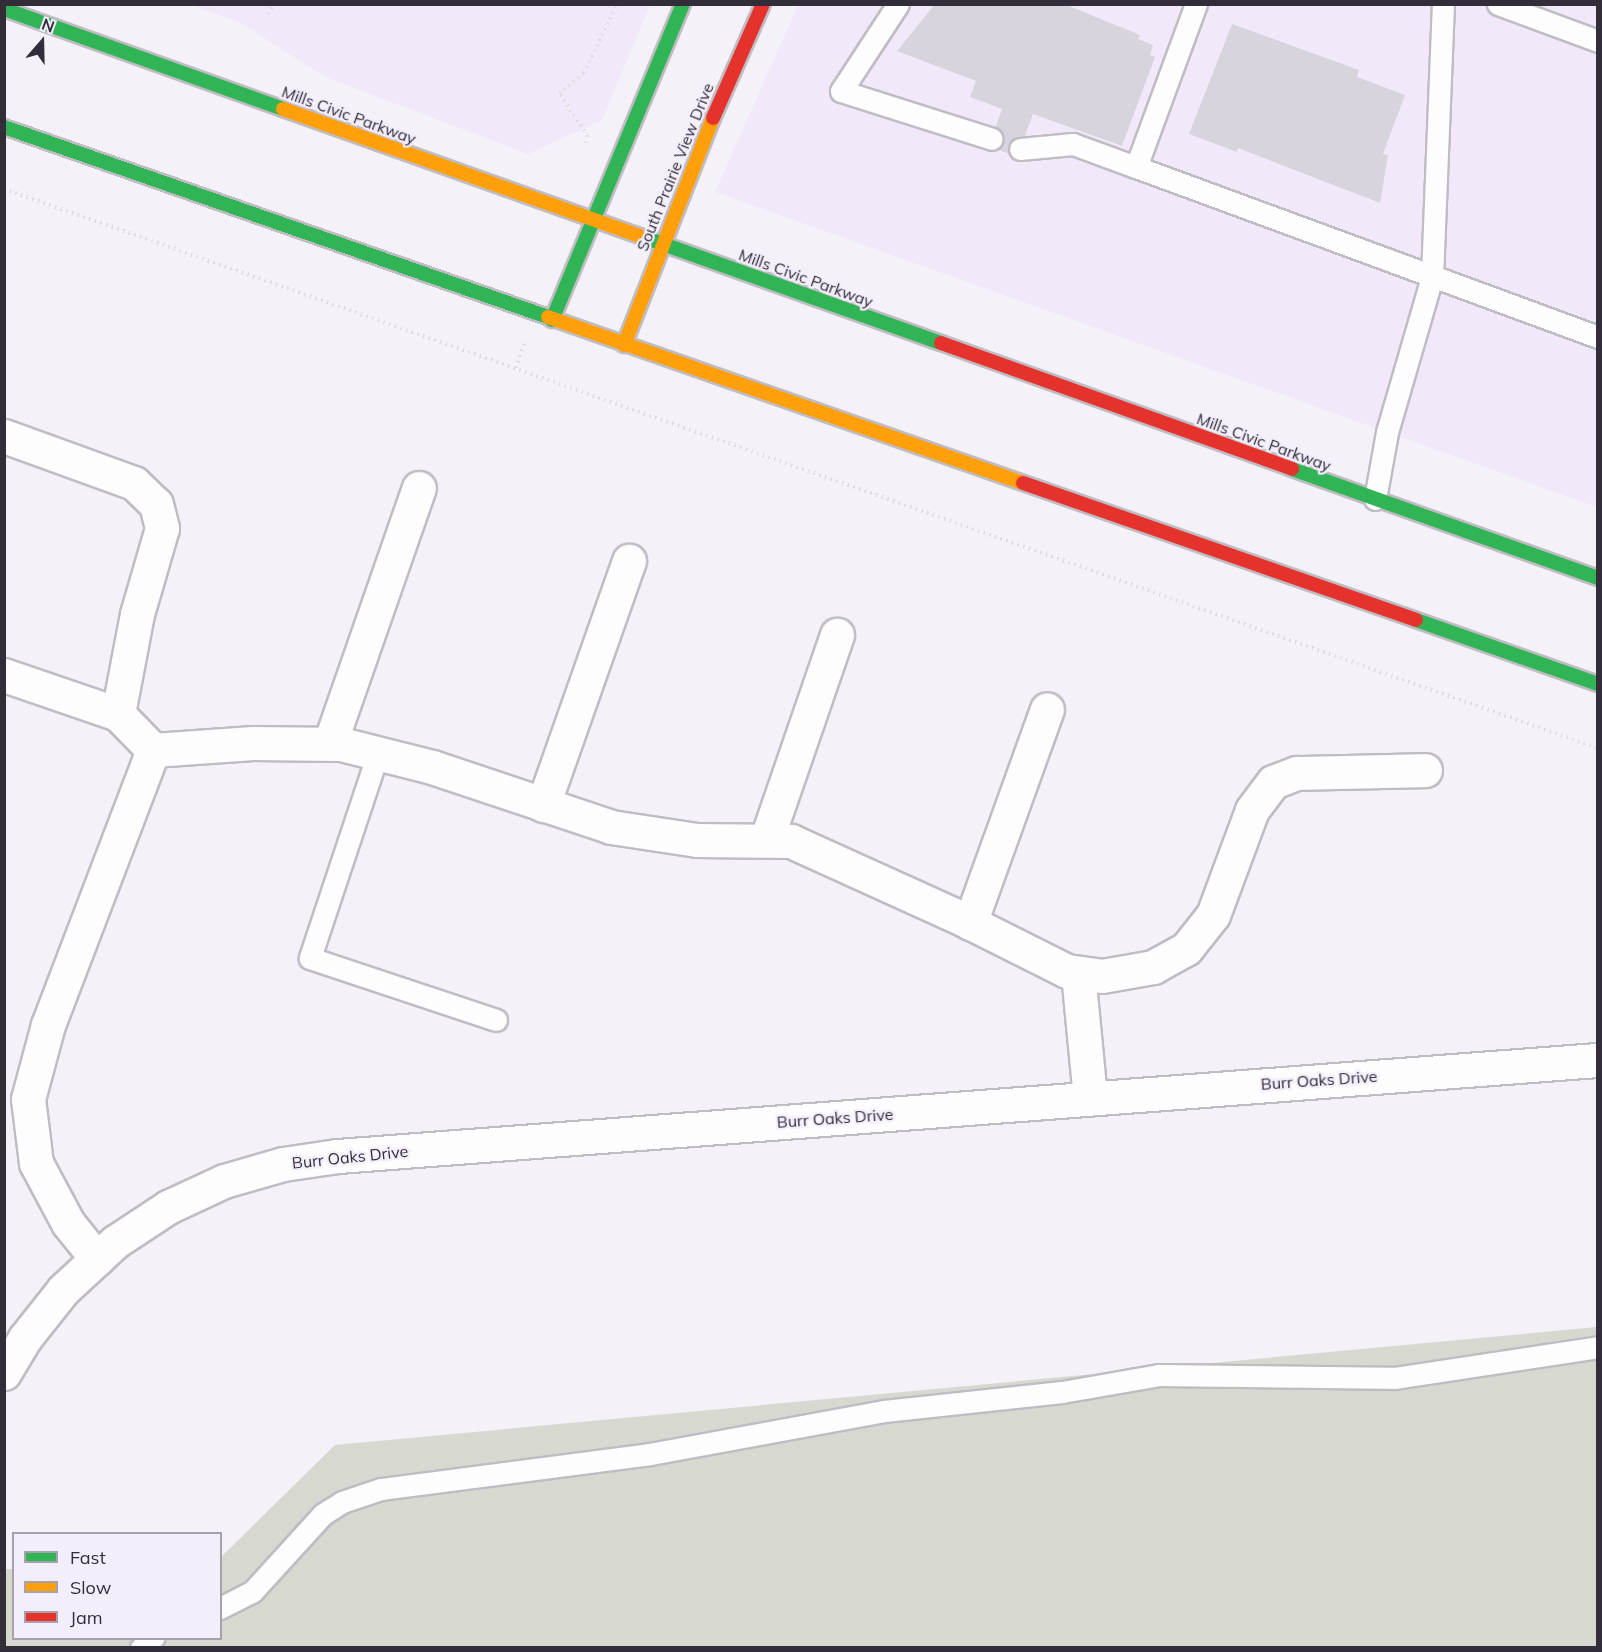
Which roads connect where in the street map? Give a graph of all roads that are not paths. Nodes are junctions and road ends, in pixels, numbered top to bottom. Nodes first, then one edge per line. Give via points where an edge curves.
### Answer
1 (683, 4) edge
2 (763, 4) edge
3 (898, 4) edge
4 (1196, 4) edge
5 (1443, 4) edge
6 (1504, 5) edge
7 (4, 9) edge
8 (1598, 41) edge
9 (4, 128) edge
10 (992, 139) dead end
11 (1020, 149) dead end
12 (1137, 167) junction
13 (592, 219) junction
14 (661, 244) junction
15 (1432, 276) junction
16 (552, 320) junction
17 (1598, 337) edge
18 (624, 345) junction
19 (4, 436) edge
20 (419, 488) dead end
21 (1375, 499) junction
22 (629, 561) dead end
23 (1598, 578) edge
24 (837, 635) dead end
25 (4, 675) edge
26 (1598, 684) edge
27 (1047, 709) dead end
28 (118, 714) junction
29 (330, 743) junction
30 (153, 750) junction
31 (378, 753) junction
32 (1425, 771) dead end
33 (543, 804) junction
34 (767, 838) junction
35 (970, 923) junction
36 (1078, 973) junction
37 (496, 1020) dead end
38 (1598, 1060) edge
39 (1090, 1098) junction
40 (97, 1259) junction
41 (1598, 1347) edge
42 (4, 1373) edge
43 (222, 1607) edge

1 - 13 main road
2 - 14 main road, South Prairie View Drive
3 - 10 lane via 841,91
4 - 12 lane
5 - 15 lane
6 - 8 lane
7 - 13 main road, Mills Civic Parkway
9 - 16 main road
11 - 12 lane via 1073,144
12 - 15 lane
13 - 14 main road, Mills Civic Parkway
13 - 16 main road
14 - 18 main road, South Prairie View Drive
14 - 21 main road, Mills Civic Parkway
15 - 17 lane
15 - 21 lane via 1387,432
16 - 18 main road
18 - 26 main road
19 - 28 street via 134,483 156,504 162,528 137,614
20 - 29 street
21 - 23 main road, Mills Civic Parkway
22 - 33 street
24 - 34 street
25 - 28 street
27 - 35 street
28 - 30 street
29 - 30 street
29 - 31 street
30 - 40 street via 48,1025 28,1099 36,1163 68,1222
31 - 33 street
31 - 37 lane via 310,958
32 - 36 street via 1297,772 1273,782 1252,810 1213,915 1186,949 1153,967 1102,975
33 - 34 street via 633,831 698,840
34 - 35 street via 791,841
35 - 36 street
36 - 39 street
38 - 39 street, Burr Oaks Drive
39 - 40 street, Burr Oaks Drive via 338,1156 283,1164 224,1181 168,1207
40 - 42 street, Burr Oaks Drive via 63,1290 25,1338
41 - 43 lane via 1394,1378 1159,1375 1062,1392 884,1411 650,1454 381,1489 342,1502 323,1514 252,1592

